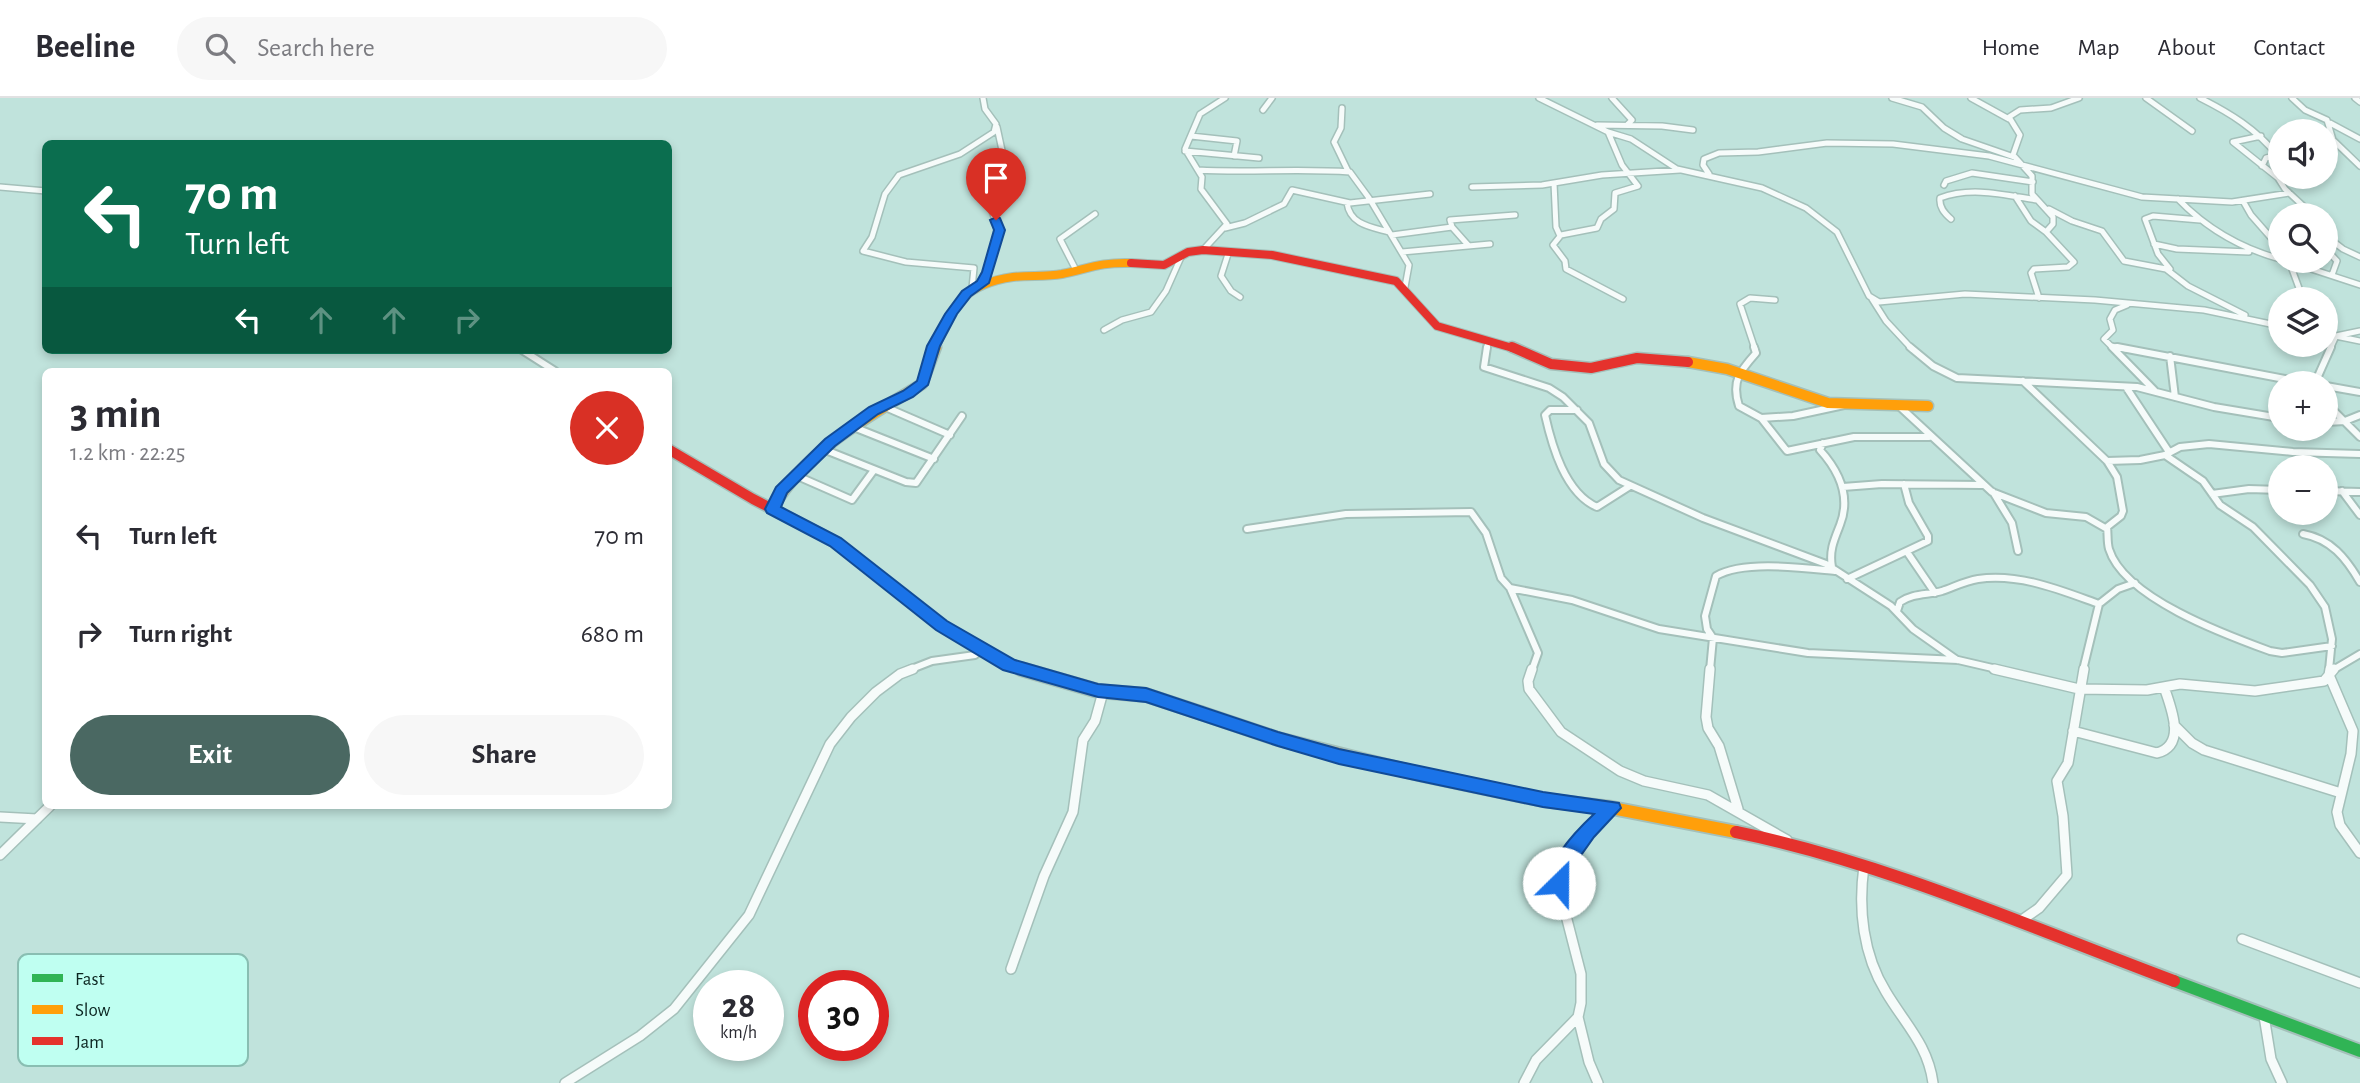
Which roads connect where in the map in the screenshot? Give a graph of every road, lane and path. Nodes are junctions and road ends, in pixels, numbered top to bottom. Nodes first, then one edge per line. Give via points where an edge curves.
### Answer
1 (983, 98) edge
2 (1225, 98) edge
3 (1272, 98) edge
4 (1539, 98) edge
5 (1612, 98) edge
6 (1892, 98) edge
7 (1971, 98) edge
8 (2079, 98) edge
9 (2146, 98) edge
10 (2200, 98) edge
11 (2292, 98) edge
12 (2355, 98) edge
13 (2360, 102) edge
14 (1342, 108) dead end
15 (1263, 110) dead end
16 (2009, 119) junction
17 (2322, 119) edge
18 (1596, 125) junction
19 (1627, 126) junction
20 (997, 127) junction
21 (2338, 127) edge
22 (1693, 130) dead end
23 (2192, 131) dead end
24 (1608, 132) junction
25 (1191, 136) junction
26 (2261, 136) junction
27 (2360, 139) edge
28 (2338, 145) edge
29 (1185, 151) junction
30 (1234, 156) junction
31 (1259, 158) dead end
32 (2014, 158) junction
33 (2020, 163) junction
34 (2263, 166) junction
35 (2360, 166) edge
36 (1198, 170) junction
37 (1680, 170) junction
38 (1348, 171) junction
39 (1709, 174) junction
40 (1629, 175) junction
41 (2033, 182) junction
42 (1554, 183) junction
43 (1944, 185) dead end
44 (0, 187) edge
45 (1472, 187) dead end
46 (42, 191) edge
47 (2289, 193) junction
48 (1430, 194) dead end
49 (2015, 196) junction
50 (2178, 199) junction
51 (2038, 200) junction
52 (1371, 201) junction
53 (2243, 201) junction
54 (1347, 203) junction
55 (2300, 203) edge
56 (2046, 208) junction
57 (1095, 214) dead end
58 (1515, 215) dead end
59 (1951, 219) dead end
60 (2200, 220) junction
61 (1225, 228) junction
62 (1452, 228) junction
63 (2046, 232) junction
64 (1391, 234) junction
65 (2268, 234) edge
66 (1560, 236) junction
67 (2153, 243) junction
68 (1490, 244) dead end
69 (1468, 245) junction
70 (2338, 245) edge
71 (1203, 250) junction
72 (1229, 251) junction
73 (1402, 252) junction
74 (2254, 252) junction
75 (1182, 255) junction
76 (2268, 256) edge
77 (2360, 257) edge
78 (1076, 270) junction
79 (2326, 273) edge
80 (2175, 275) junction
81 (2332, 275) joint
82 (2360, 285) edge
83 (977, 286) junction
84 (1405, 287) junction
85 (1240, 297) dead end
86 (2039, 298) junction
87 (1623, 299) dead end
88 (1872, 299) junction
89 (1775, 300) dead end
90 (2134, 304) junction
91 (2251, 319) junction
92 (2268, 323) edge
93 (1104, 330) dead end
94 (2360, 331) edge
95 (2338, 336) edge
96 (2338, 336) edge
97 (1488, 341) junction
98 (2360, 341) edge
99 (2111, 346) junction
100 (528, 354) edge
101 (2170, 356) junction
102 (550, 368) edge
103 (1737, 373) junction
104 (2268, 375) edge
105 (2023, 381) junction
106 (2126, 387) junction
107 (2338, 388) edge
108 (2360, 392) edge
109 (2157, 393) junction
110 (2175, 397) junction
111 (1896, 403) junction
112 (1845, 405) junction
113 (883, 406) junction
114 (1928, 406) dead end
115 (1578, 410) junction
116 (2338, 414) edge
117 (2360, 415) edge
118 (962, 416) dead end
119 (2268, 416) edge
120 (1761, 418) junction
121 (2338, 421) edge
122 (2345, 421) junction
123 (851, 426) junction
124 (950, 435) junction
125 (1930, 437) junction
126 (2360, 437) edge
127 (1823, 443) junction
128 (823, 449) junction
129 (672, 451) edge
130 (2167, 454) junction
131 (2360, 454) edge
132 (934, 459) junction
133 (2106, 461) junction
134 (874, 470) junction
135 (795, 475) junction
136 (1904, 484) junction
137 (1982, 485) junction
138 (1630, 486) junction
139 (1843, 487) junction
140 (2268, 490) edge
141 (2338, 491) edge
142 (2342, 491) junction
143 (1992, 492) junction
144 (2360, 492) edge
145 (2212, 494) junction
146 (772, 509) junction
147 (2360, 514) edge
148 (2107, 528) junction
149 (1247, 529) dead end
150 (2303, 534) dead end
151 (2018, 551) dead end
152 (1907, 552) junction
153 (1832, 567) junction
154 (1841, 572) junction
155 (1847, 579) junction
156 (2359, 579) edge
157 (2135, 583) junction
158 (1510, 588) junction
159 (1935, 593) junction
160 (2099, 604) junction
161 (1897, 611) junction
162 (1713, 638) junction
163 (2332, 646) junction
164 (981, 650) junction
165 (2360, 654) edge
166 (1958, 660) junction
167 (2329, 675) junction
168 (2164, 687) junction
169 (2079, 689) junction
170 (1104, 692) junction
171 (2174, 725) junction
172 (2073, 731) junction
173 (2341, 793) junction
174 (1612, 808) junction
175 (47, 809) edge
176 (1738, 810) junction
177 (0, 817) edge
178 (37, 818) junction
179 (1791, 843) junction
180 (2360, 853) edge
181 (0, 855) edge
182 (1864, 866) junction
183 (2019, 922) junction
184 (2242, 939) dead end
185 (1011, 969) dead end
186 (2360, 982) edge
187 (2264, 1016) junction
188 (1578, 1017) junction
189 (2360, 1051) edge
190 (565, 1083) edge
191 (1524, 1083) edge
192 (1598, 1083) edge
193 (1933, 1083) edge
194 (2282, 1083) edge

1 - 20 street
2 - 25 street via 1202,111
3 - 15 street
4 - 18 street
5 - 19 street via 1632,120
6 - 32 street via 1922,107 1962,139
7 - 16 street
8 - 16 street via 2051,108 2020,110
9 - 23 street
10 - 26 street
11 - 17 street
12 - 13 street
14 - 38 street via 1341,128 1334,142
16 - 32 street via 2021,135
18 - 19 street
18 - 24 street
19 - 22 street
20 - 83 street via 1006,169 989,198 989,207 1000,230
20 - 83 street via 988,138 960,154 899,175 885,194 863,251 906,262 974,268
21 - 27 street
24 - 37 street via 1633,141
24 - 40 street
25 - 29 street
25 - 30 street via 1237,141
26 - 34 street via 2277,155 2266,158
26 - 34 street via 2233,142
28 - 35 street
29 - 30 street
29 - 36 street
30 - 31 street
32 - 33 street
33 - 39 street via 1912,145 1804,144 1765,151 1731,150 1707,157 1703,165
33 - 41 street
33 - 50 street via 2126,194
34 - 47 street
36 - 38 street
36 - 61 street via 1201,189 1227,223
37 - 39 street
37 - 40 street
38 - 52 street
39 - 88 street via 1776,192 1827,222 1841,238
40 - 42 street
40 - 66 street via 1637,187 1615,193 1614,209 1599,226
41 - 43 street via 1972,173
41 - 51 street via 2031,192
42 - 45 street
42 - 66 street
44 - 46 street
47 - 53 street
47 - 55 street
48 - 52 street
49 - 51 street
49 - 59 street via 1944,195 1940,205
49 - 63 street via 2031,220
50 - 53 street
50 - 60 street
51 - 56 street
52 - 54 street
52 - 64 street
53 - 65 street
54 - 61 street via 1292,190 1284,204
54 - 64 street via 1356,220
56 - 63 street via 2054,220
56 - 80 street via 2102,231 2126,262 2164,268
57 - 78 street via 1060,239
58 - 62 street via 1452,219
60 - 67 street via 2147,217 2144,222
60 - 74 street
61 - 71 street
62 - 64 street
62 - 69 street
63 - 86 street via 2074,263 2034,269 2031,273
64 - 73 street
66 - 87 street via 1553,246 1566,269
67 - 74 street via 2174,251
67 - 80 street
68 - 69 street
69 - 73 street
70 - 77 street
71 - 72 street
71 - 75 street
72 - 84 street via 1278,256
72 - 85 street via 1221,276
73 - 84 street via 1410,268
74 - 76 street
75 - 78 street via 1159,265 1108,262
75 - 93 street via 1152,312
78 - 83 street
79 - 81 street
80 - 91 street
81 - 82 street
83 - 113 street via 951,314 933,346 923,383
84 - 97 street via 1431,323
86 - 88 street via 1965,294 1897,302
86 - 90 street
88 - 105 street via 1891,328 1948,375
89 - 103 street via 1750,298 1740,304 1756,354
90 - 91 street
90 - 99 street via 2117,309 2111,317 2113,330 2104,339
91 - 92 street
94 - 95 street
96 - 98 street
97 - 103 street via 1572,368 1647,358 1697,362
97 - 115 street via 1485,368 1553,390
99 - 101 street
99 - 109 street
100 - 102 street
101 - 104 street
101 - 110 street
103 - 112 street
103 - 120 street via 1738,404
105 - 106 street
105 - 133 street
106 - 109 street
106 - 130 street
107 - 108 street
109 - 110 street
110 - 119 street
111 - 112 street
111 - 114 street
111 - 125 street
112 - 120 street
113 - 123 street
113 - 124 street
115 - 138 street via 1591,426 1608,471
115 - 138 street via 1550,410 1545,415 1575,490 1585,503 1597,507
116 - 122 street
117 - 122 street
118 - 124 street
120 - 127 street via 1786,451
121 - 122 street
122 - 126 street
123 - 128 street
123 - 132 street
124 - 132 street
125 - 127 street via 1854,437
125 - 137 street
127 - 139 street via 1820,450
128 - 134 street
128 - 135 street
129 - 146 street
130 - 131 street via 2179,447 2219,444
130 - 133 street
130 - 145 street via 2203,481
132 - 134 street via 914,483
133 - 148 street via 2117,477 2123,511
134 - 135 street via 852,500
135 - 146 street
136 - 137 street
136 - 139 street
136 - 152 street via 1928,536
137 - 143 street
138 - 153 street
139 - 153 street via 1841,522 1830,548
140 - 145 street
141 - 142 street
142 - 144 street
142 - 147 street
143 - 148 street via 2044,513 2086,517
143 - 151 street via 2013,524
145 - 163 street via 2222,507 2251,525 2310,585 2329,618
146 - 164 street via 836,542
148 - 157 street via 2117,563
149 - 158 street via 1346,514 1472,513
150 - 156 street via 2320,537 2337,549
152 - 155 street
152 - 159 street
153 - 154 street
154 - 155 street
154 - 162 street via 1739,567 1719,573 1704,617
155 - 161 street
157 - 160 street via 2113,591
157 - 163 street via 2182,613 2270,650 2282,653
158 - 162 street via 1572,600 1659,629
158 - 176 street via 1538,653 1528,688 1562,733 1626,775 1699,793
159 - 160 street via 1974,579 2012,578 2038,581
159 - 161 street via 1905,598
160 - 169 street
161 - 166 street via 1913,629
162 - 166 street via 1816,653
162 - 176 street via 1707,723 1719,746
163 - 167 street
164 - 170 street via 1009,665
164 - 190 street via 900,674 860,706 830,744 736,934 674,1009
165 - 167 street
166 - 169 street
167 - 168 street via 2324,681 2265,691 2180,684
167 - 173 street via 2353,731
168 - 169 street
168 - 171 street
169 - 172 street
170 - 174 street via 1146,695 1339,756 1543,800
170 - 185 street via 1083,740 1073,812
171 - 172 street via 2173,746 2162,753
171 - 173 street via 2192,743 2216,755
172 - 183 street via 2068,766 2057,782 2067,875 2039,908
173 - 180 street via 2339,821
174 - 179 street
174 - 188 street via 1587,832 1559,873 1581,971
175 - 178 street
176 - 179 street
177 - 178 street
178 - 181 street
179 - 182 street
182 - 183 street
182 - 193 street via 1860,905 1878,979 1929,1054
183 - 187 street
184 - 186 street
187 - 189 street
187 - 194 street via 2271,1059
188 - 191 street via 1536,1060
188 - 192 street

